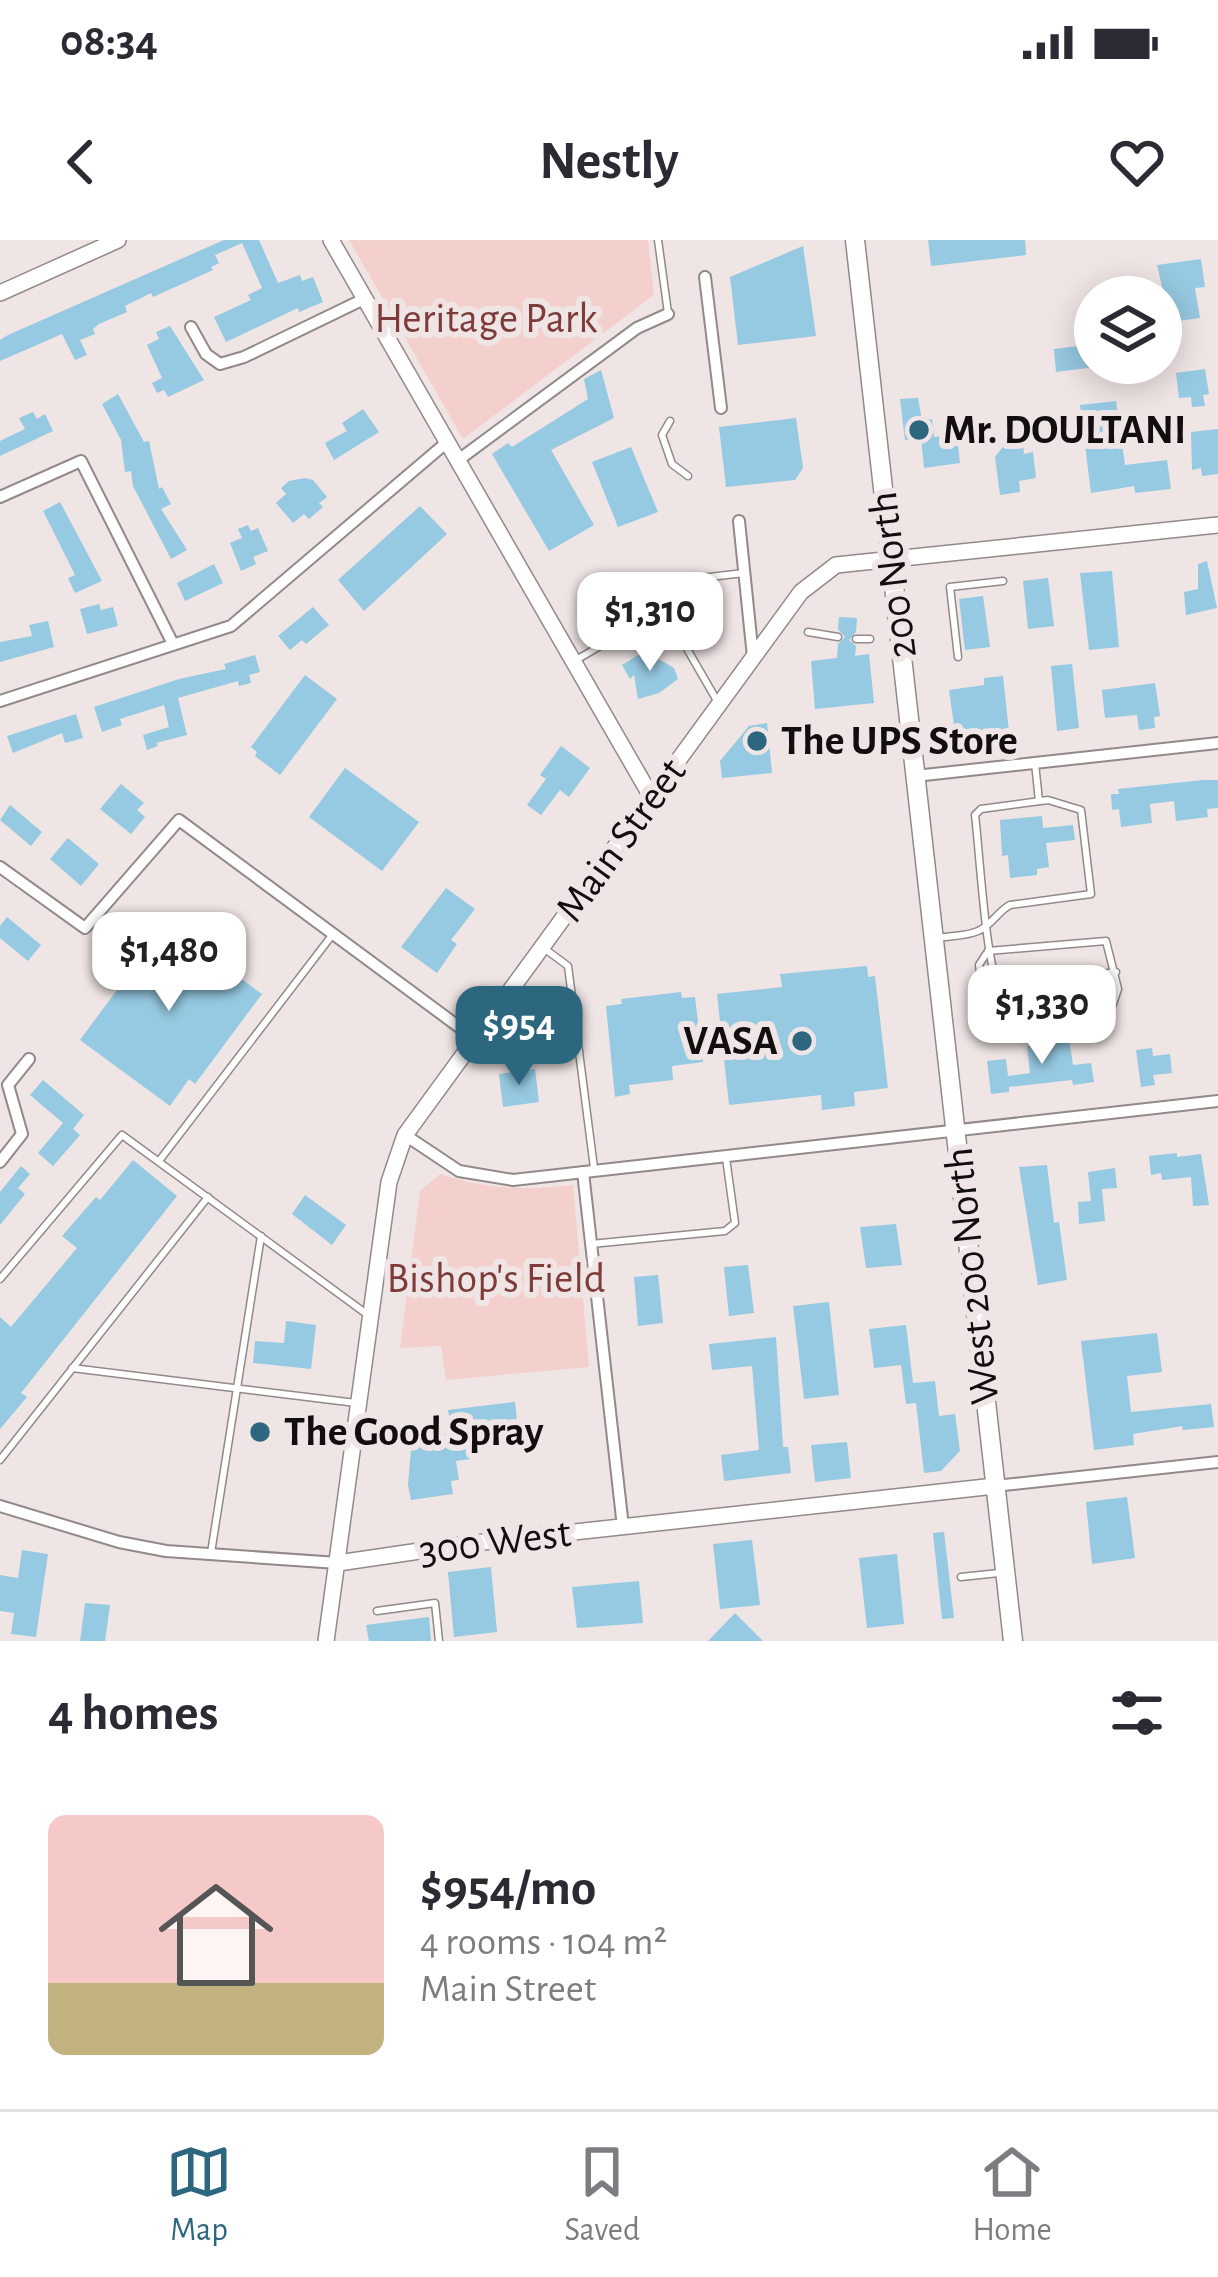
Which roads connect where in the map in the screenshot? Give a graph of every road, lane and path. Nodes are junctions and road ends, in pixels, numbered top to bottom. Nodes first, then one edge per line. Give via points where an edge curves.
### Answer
1 (118, 240) edge
2 (331, 240) edge
3 (658, 240) edge
4 (855, 240) edge
5 (705, 277) dead end
6 (0, 293) edge
7 (364, 299) junction
8 (668, 314) joint
9 (191, 327) dead end
10 (721, 408) dead end
11 (670, 421) dead end
12 (446, 443) junction
13 (457, 461) junction
14 (688, 476) dead end
15 (0, 497) edge
16 (739, 520) dead end
17 (1218, 525) edge
18 (891, 558) junction
19 (744, 573) junction
20 (1003, 581) dead end
21 (664, 609) junction
22 (808, 632) dead end
23 (838, 637) dead end
24 (856, 639) dead end
25 (870, 639) dead end
26 (173, 644) junction
27 (753, 657) junction
28 (958, 657) dead end
29 (573, 662) junction
30 (0, 700) edge
31 (718, 704) junction
32 (1218, 743) edge
33 (1035, 763) junction
34 (915, 776) junction
35 (652, 798) junction
36 (1039, 801) junction
37 (0, 867) edge
38 (931, 910) joint
39 (988, 924) junction
40 (333, 934) junction
41 (934, 939) junction
42 (542, 947) junction
43 (988, 951) junction
44 (1115, 972) junction
45 (1094, 975) dead end
46 (1010, 985) dead end
47 (1091, 1010) dead end
48 (1079, 1012) dead end
49 (474, 1038) junction
50 (29, 1059) dead end
51 (1218, 1101) edge
52 (955, 1128) junction
53 (405, 1135) junction
54 (725, 1155) junction
55 (159, 1161) junction
56 (0, 1162) edge
57 (588, 1171) junction
58 (208, 1197) junction
59 (261, 1236) junction
60 (591, 1244) junction
61 (0, 1279) edge
62 (371, 1317) junction
63 (72, 1368) junction
64 (237, 1388) junction
65 (359, 1403) junction
66 (0, 1460) edge
67 (1218, 1463) edge
68 (995, 1486) junction
69 (0, 1506) edge
70 (622, 1527) junction
71 (210, 1556) junction
72 (338, 1563) junction
73 (1005, 1572) junction
74 (961, 1577) dead end
75 (377, 1610) dead end
76 (326, 1641) edge
77 (440, 1641) edge
78 (1013, 1641) edge

1 - 6 main road
2 - 7 main road
3 - 8 lane
4 - 18 main road, 200 North
5 - 10 street
7 - 9 street via 220,364
7 - 12 main road
8 - 13 street via 637,328
11 - 14 lane via 662,435 672,464
12 - 13 main road
12 - 26 street via 254,610
13 - 29 main road
15 - 26 street via 81,461
16 - 19 street
17 - 18 main road, Main Street
18 - 27 main road, Main Street via 836,565 801,592
18 - 34 main road, 200 North
19 - 21 lane via 675,581 662,591
19 - 27 street
20 - 28 lane via 950,587
21 - 29 lane
21 - 31 lane
22 - 23 lane
24 - 25 lane
26 - 30 street
27 - 31 main road, Main Street
29 - 35 main road
31 - 35 main road, Main Street
32 - 33 street
33 - 34 street
33 - 36 lane
34 - 38 main road, 200 North
35 - 42 main road, Main Street
36 - 39 lane via 975,814
36 - 39 lane via 1081,810 1090,894 1010,905
37 - 40 street via 85,928 179,820
38 - 41 main road, West 200 North
39 - 41 lane
39 - 43 lane
40 - 49 street
40 - 55 lane
41 - 52 main road, West 200 North
42 - 49 main road, Main Street
42 - 57 lane via 568,966
43 - 44 lane via 1106,941
43 - 46 lane via 993,980
43 - 48 lane via 979,965 989,1018
44 - 45 lane
44 - 47 lane via 1113,1004
49 - 53 main road, Main Street
50 - 56 street via 8,1085 22,1135
51 - 52 street
52 - 54 street
52 - 68 main road, West 200 North
53 - 57 street via 459,1171 513,1180
53 - 62 main road, Main Street via 388,1182
54 - 57 street
54 - 60 lane via 735,1223 725,1231
55 - 58 lane
55 - 61 lane via 122,1135
57 - 60 street
58 - 59 lane
58 - 63 lane
59 - 62 lane
59 - 64 lane
60 - 70 street
62 - 65 main road, Main Street
63 - 64 lane
63 - 66 lane
64 - 65 lane
64 - 71 lane
65 - 72 main road, Main Street
67 - 68 street
68 - 70 main road, 300 West
68 - 73 main road, West 200 North
69 - 71 street, 300 West via 119,1542
70 - 72 main road, 300 West
71 - 72 street, 300 West
72 - 76 main road, Main Street
73 - 74 lane
73 - 78 main road, West 200 North
75 - 77 lane via 435,1603

